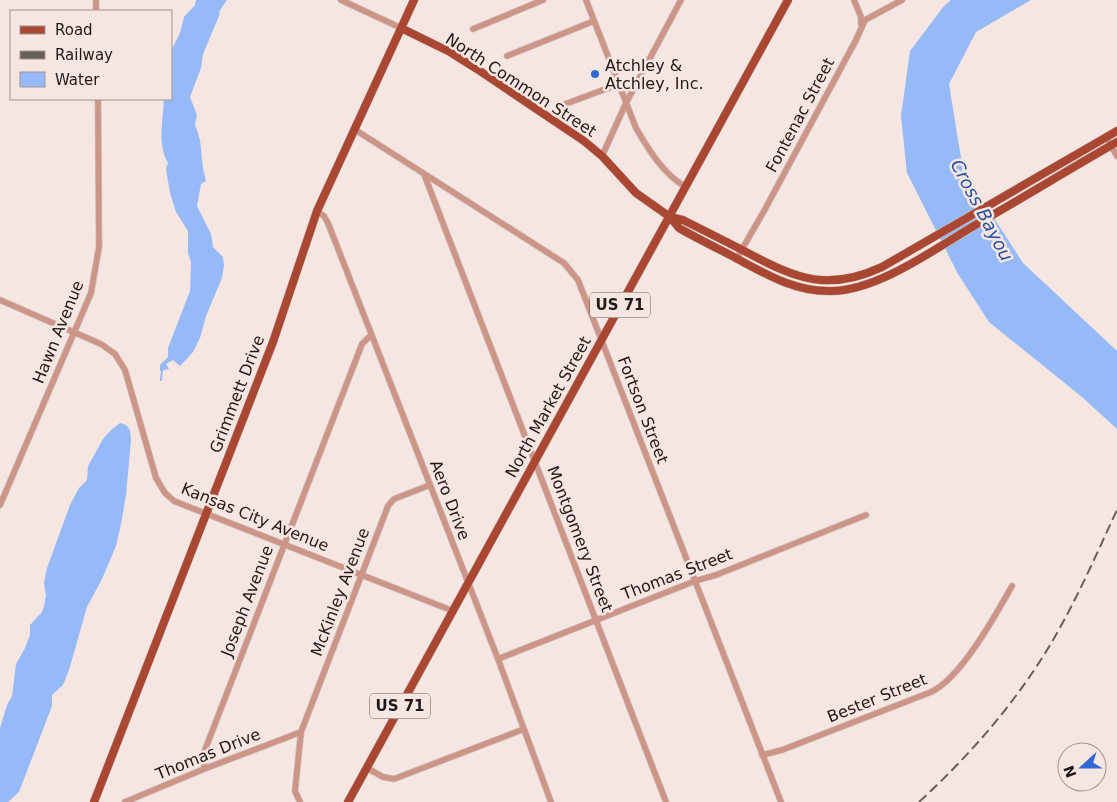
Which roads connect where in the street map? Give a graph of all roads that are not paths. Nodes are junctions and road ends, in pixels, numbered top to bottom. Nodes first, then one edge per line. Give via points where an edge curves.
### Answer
1 (341, 0) edge
2 (414, 0) edge
3 (543, 0) edge
4 (586, 0) edge
5 (681, 0) edge
6 (788, 0) edge
7 (854, 0) edge
8 (902, 0) edge
9 (594, 21) junction
10 (861, 27) junction
11 (401, 28) junction
12 (473, 29) dead end
13 (507, 56) dead end
14 (619, 84) junction
15 (98, 100) edge
16 (626, 103) junction
17 (560, 106) dead end
18 (354, 129) junction
19 (1117, 131) edge
20 (1106, 137) junction
21 (1114, 144) edge
22 (602, 156) junction
23 (1117, 156) edge
24 (424, 174) junction
25 (686, 187) junction
26 (317, 211) junction
27 (670, 217) junction
28 (742, 250) junction
29 (736, 258) junction
30 (0, 300) edge
31 (76, 332) junction
32 (372, 335) junction
33 (601, 339) junction
34 (535, 461) junction
35 (430, 485) junction
36 (0, 505) edge
37 (206, 514) junction
38 (866, 515) dead end
39 (284, 545) junction
40 (361, 575) junction
41 (695, 581) junction
42 (468, 582) junction
43 (1012, 586) dead end
44 (453, 611) junction
45 (597, 620) junction
46 (498, 659) junction
47 (524, 729) junction
48 (301, 732) junction
49 (762, 755) junction
50 (366, 768) junction
51 (204, 769) junction
52 (94, 802) edge
53 (125, 802) edge
54 (300, 802) edge
55 (348, 802) edge
56 (551, 802) edge
57 (666, 802) edge
58 (781, 802) edge

1 - 11 street, North Common Street
2 - 11 main road, Grimmett Drive
3 - 12 street
4 - 9 street
5 - 16 street
6 - 25 main road, North Market Street / US 71
7 - 10 street via 861,17
8 - 10 street, Fontenac Street via 868,18
9 - 13 street
9 - 14 street
10 - 28 street, Fontenac Street
11 - 18 main road, Grimmett Drive
11 - 22 main road, North Common Street via 477,69
14 - 16 street
14 - 17 street
15 - 31 street, Hawn Avenue via 99,247 91,293
16 - 22 street
16 - 25 street via 646,143 674,181
18 - 24 street, Fortson Street
18 - 26 main road, Grimmett Drive
19 - 20 main road, North Common Street
20 - 21 street
20 - 28 main road, North Common Street via 867,274 846,280 803,278
21 - 23 street
21 - 29 main road, North Common Street via 918,259 856,288 831,292 805,289 786,284
22 - 27 main road, North Common Street via 636,193
24 - 33 street, Fortson Street via 569,267 578,280
24 - 34 street, Montgomery Street
25 - 27 main road, North Market Street / US 71
26 - 32 street, Aero Drive via 328,224
26 - 37 main road, Grimmett Drive via 272,342
27 - 28 main road, North Common Street via 684,220
27 - 29 main road, North Common Street via 679,228
27 - 33 main road, North Market Street / US 71
28 - 29 street, Fontenac Street
30 - 31 street, Kansas City Avenue
31 - 36 street, Hawn Avenue
31 - 37 street, Kansas City Avenue via 115,354 125,370 161,489 174,501
32 - 35 street, Aero Drive
32 - 39 street, Joseph Avenue via 362,344
33 - 34 main road, North Market Street / US 71
33 - 41 street, Fortson Street
34 - 42 main road, North Market Street / US 71
34 - 45 street, Montgomery Street
35 - 40 street, McKinley Avenue via 389,503
35 - 42 street, Aero Drive
37 - 39 street, Kansas City Avenue
37 - 52 main road, Grimmett Drive
38 - 41 street, Thomas Street
39 - 40 street, Kansas City Avenue
39 - 51 street, Joseph Avenue via 202,754
40 - 44 street, Kansas City Avenue
40 - 48 street, McKinley Avenue
41 - 45 street, Thomas Street
41 - 49 street, Fortson Street
42 - 44 main road, North Market Street / US 71
42 - 46 street, Aero Drive
43 - 49 street, Bester Street via 964,661 942,686
44 - 50 main road, North Market Street / US 71
45 - 46 street, Thomas Street
45 - 57 street, Montgomery Street
46 - 47 street, Aero Drive
47 - 50 street via 394,779
47 - 56 street, Aero Drive
48 - 51 street, Thomas Drive
48 - 54 street, McKinley Avenue via 295,791
49 - 58 street, Fortson Street
50 - 55 main road, North Market Street / US 71
51 - 53 street, Thomas Drive

